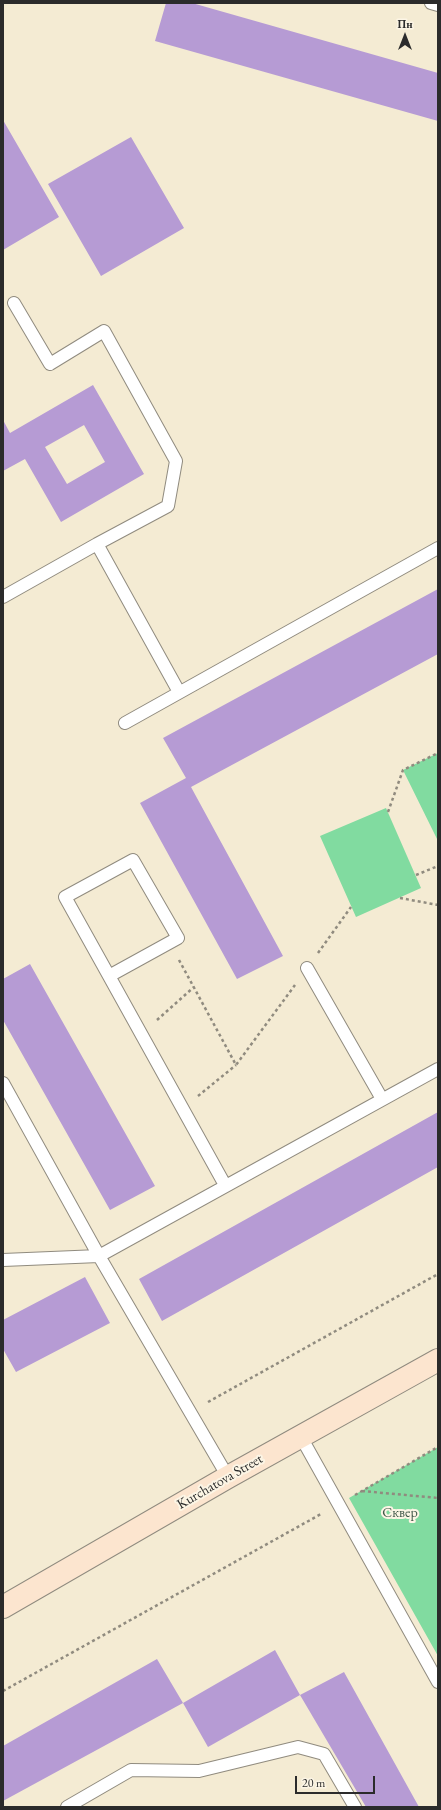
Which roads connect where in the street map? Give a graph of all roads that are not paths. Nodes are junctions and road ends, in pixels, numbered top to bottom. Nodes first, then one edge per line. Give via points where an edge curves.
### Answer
1 (431, 3) edge
2 (438, 5) edge
3 (14, 303) dead end
4 (97, 544) junction
5 (438, 548) edge
6 (3, 596) edge
7 (179, 692) junction
8 (125, 723) dead end
9 (307, 968) road end
10 (109, 976) junction
11 (438, 1068) edge
12 (3, 1083) edge
13 (382, 1099) junction
14 (225, 1185) junction
15 (99, 1256) junction
16 (3, 1260) edge
17 (438, 1360) edge
18 (301, 1437) junction
19 (228, 1477) junction
20 (3, 1607) edge
21 (438, 1682) edge
22 (67, 1807) edge
23 (355, 1807) edge

1 - 2 lane
3 - 4 lane via 50,364 104,331 176,461 168,506
4 - 6 lane
4 - 7 lane
5 - 7 lane
7 - 8 lane
9 - 13 lane
10 - 10 lane via 178,938 133,860 65,897
10 - 14 lane
11 - 13 lane
12 - 15 lane
13 - 14 lane
14 - 15 lane
15 - 16 lane
15 - 19 lane
17 - 18 street, Kurchatova Street
18 - 19 street, Kurchatova Street
18 - 21 lane
19 - 20 street, Kurchatova Street
22 - 23 lane via 131,1770 199,1772 298,1747 324,1754

